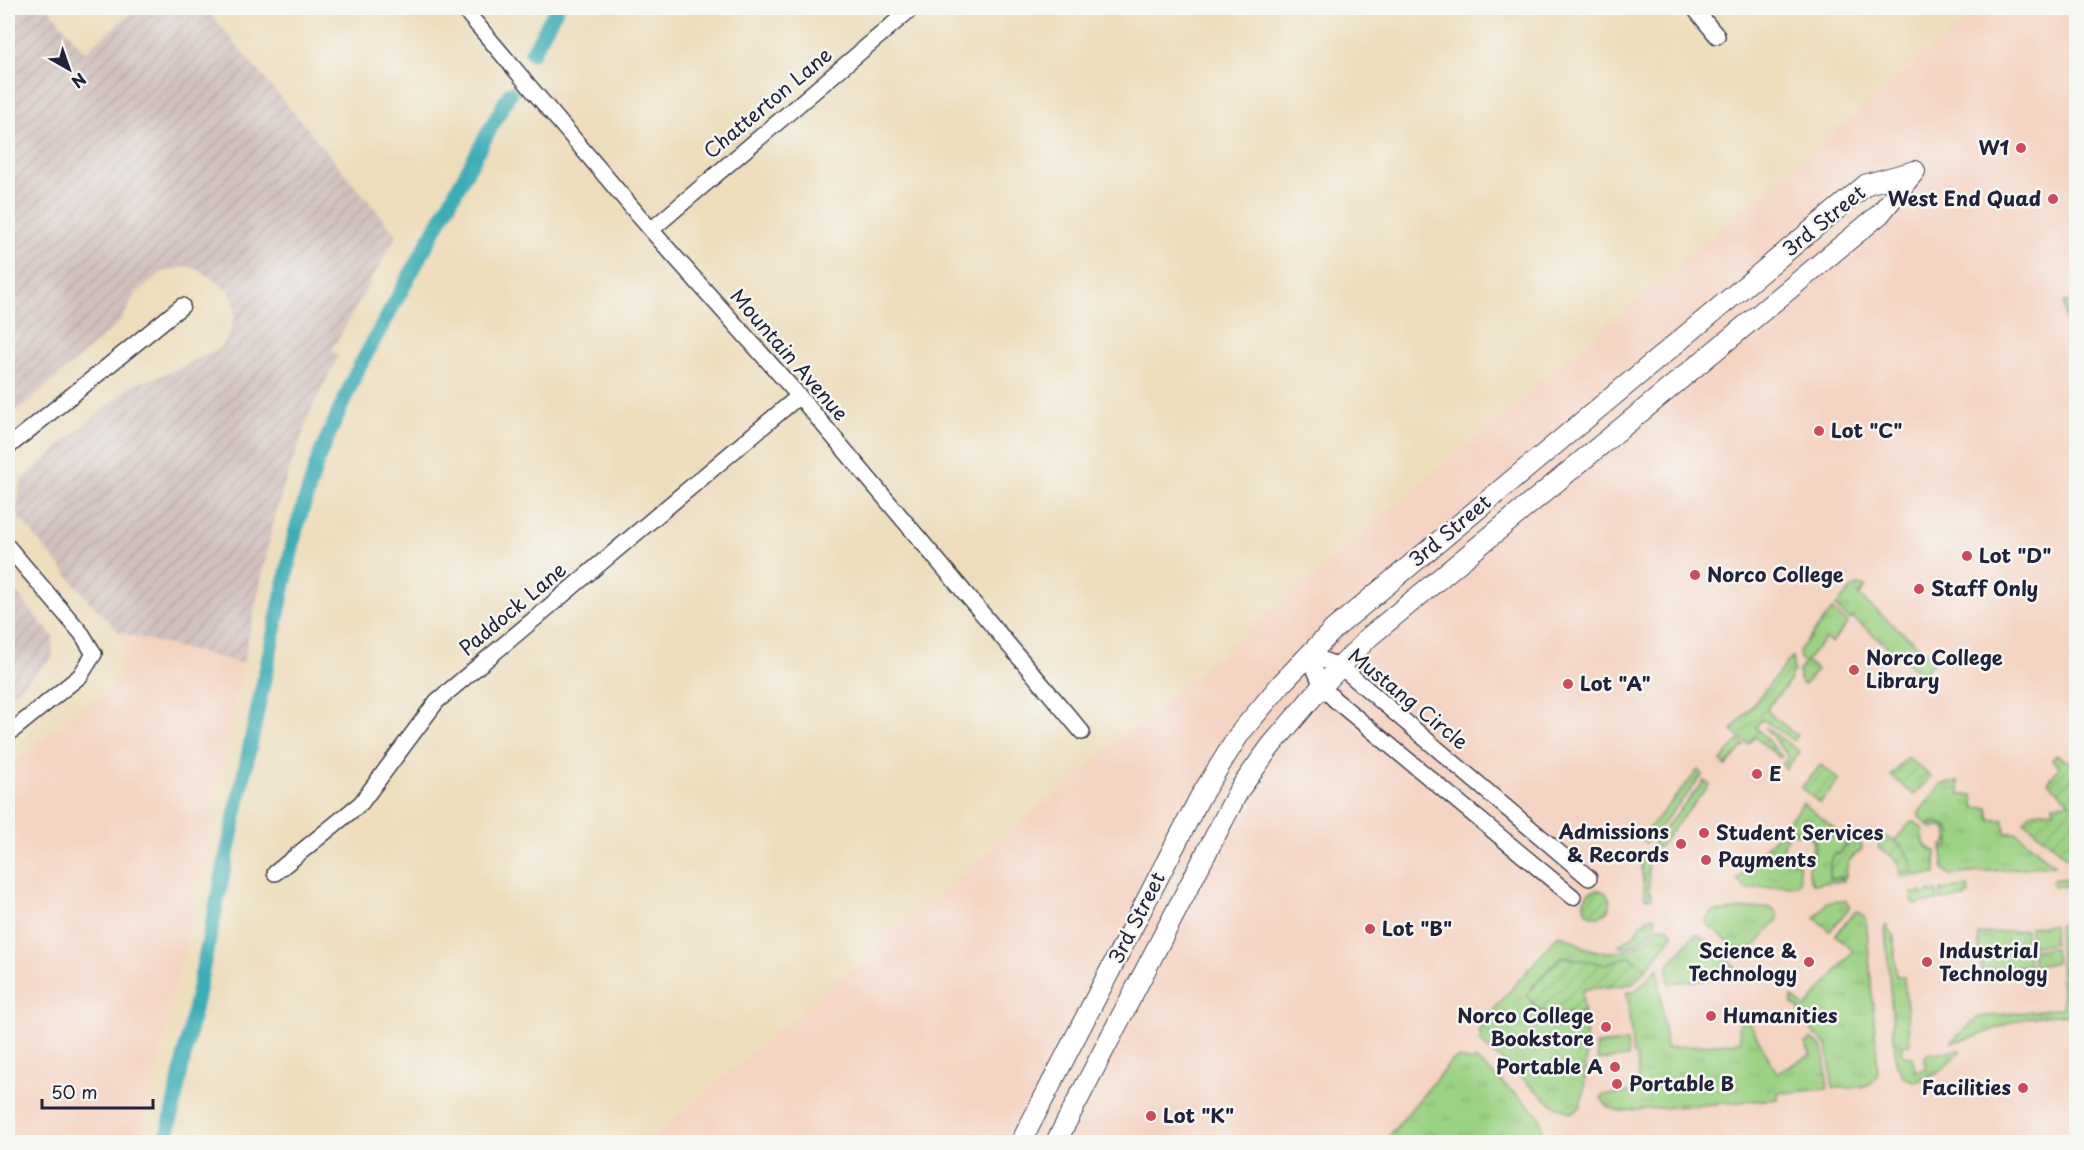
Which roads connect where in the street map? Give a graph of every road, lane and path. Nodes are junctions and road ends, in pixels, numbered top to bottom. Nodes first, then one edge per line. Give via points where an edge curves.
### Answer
1 (463, 8) edge
2 (912, 8) edge
3 (1694, 8) edge
4 (1717, 36) dead end
5 (651, 230) junction
6 (182, 306) dead end
7 (798, 396) junction
8 (8, 447) edge
9 (8, 547) edge
10 (1308, 654) junction
11 (1341, 667) junction
12 (1322, 686) junction
13 (1082, 732) dead end
14 (8, 734) edge
15 (275, 873) dead end
16 (1589, 878) dead end
17 (1574, 897) dead end
18 (1087, 1014) junction
19 (1114, 1032) junction
20 (1021, 1143) edge
21 (1056, 1143) edge

1 - 5 street, Mountain Avenue
2 - 5 street, Chatterton Lane
3 - 4 street
5 - 7 street, Mountain Avenue
6 - 8 street
7 - 13 street, Mountain Avenue
7 - 15 street, Paddock Lane via 437,701 361,803
9 - 14 street via 82,634 94,654 80,676
10 - 11 street, Mustang Circle
10 - 11 street, 3rd Street via 1867,184 1915,171 1880,214 1369,637
10 - 12 street
10 - 18 street, 3rd Street via 1240,733 1200,797
11 - 12 street, 3rd Street
11 - 16 street, Mustang Circle
12 - 17 street
12 - 19 street, 3rd Street via 1239,790
18 - 19 street
18 - 20 street, 3rd Street
19 - 21 street, 3rd Street

